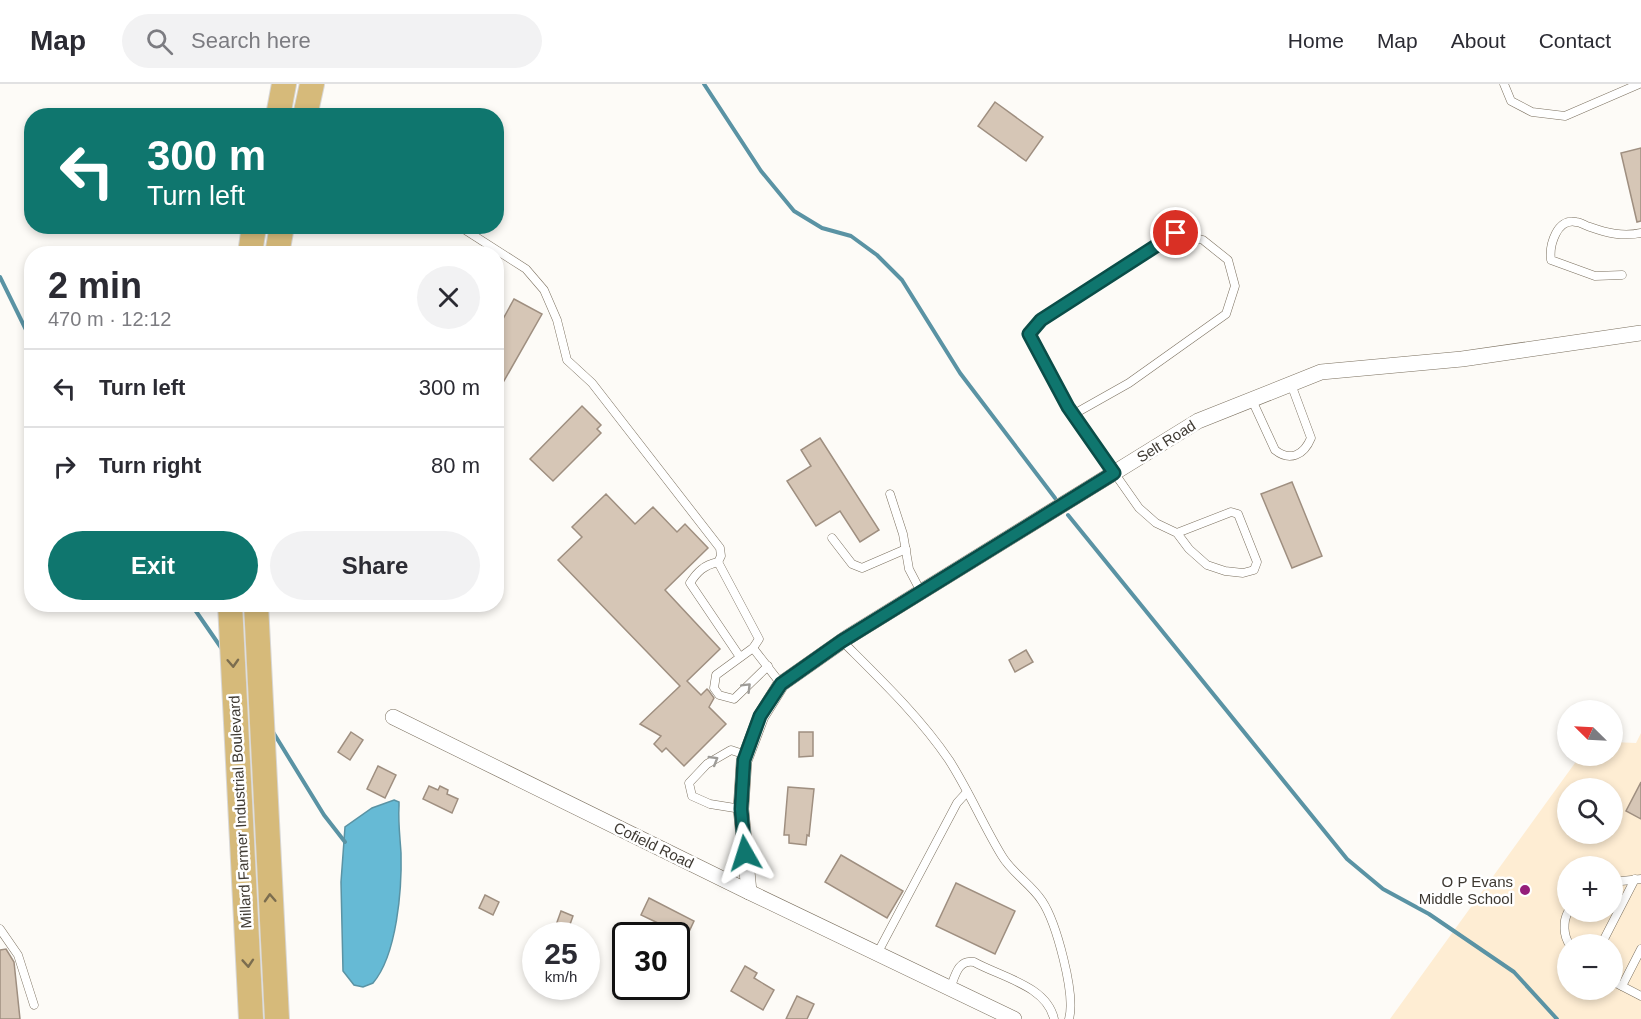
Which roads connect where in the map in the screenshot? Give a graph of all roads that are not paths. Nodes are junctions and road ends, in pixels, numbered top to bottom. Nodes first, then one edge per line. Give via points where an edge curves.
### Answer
1 (284, 84) edge
2 (312, 84) edge
3 (1504, 84) edge
4 (1639, 84) edge
5 (280, 108) edge
6 (307, 108) edge
7 (1641, 233) edge
8 (471, 234) edge
9 (490, 246) edge
10 (504, 255) edge
11 (1622, 275) dead end
12 (1641, 333) edge
13 (1291, 384) junction
14 (1252, 400) junction
15 (1074, 414) junction
16 (1114, 473) junction
17 (890, 494) dead end
18 (1177, 533) junction
19 (832, 538) dead end
20 (906, 549) junction
21 (718, 562) junction
22 (921, 592) junction
23 (230, 612) edge
24 (256, 612) edge
25 (842, 641) junction
26 (753, 648) junction
27 (740, 657) junction
28 (768, 666) junction
29 (781, 684) junction
30 (393, 717) dead end
31 (746, 755) junction
32 (967, 792) junction
33 (741, 809) junction
34 (1638, 879) edge
35 (1623, 881) edge
36 (749, 892) junction
37 (0, 929) edge
38 (1607, 934) edge
39 (1641, 949) edge
40 (877, 954) junction
41 (1623, 984) edge
42 (1623, 987) edge
43 (950, 988) junction
44 (1641, 996) edge
45 (34, 1005) dead end
46 (1009, 1018) edge
47 (252, 1019) edge
48 (277, 1019) edge
49 (1054, 1019) edge
50 (1069, 1019) edge

1 - 5 main road
2 - 6 main road
3 - 4 lane via 1511,100 1532,112 1565,116
7 - 11 lane via 1625,237 1576,221 1557,230 1551,260 1595,276
8 - 9 lane
10 - 21 lane via 526,269 544,290 567,360 592,383 710,534 720,548
12 - 13 street, Selt Road via 1462,359 1321,372
13 - 14 street, Selt Road
13 - 14 lane via 1311,438 1306,450 1295,456 1275,450
14 - 16 street, Selt Road via 1198,421
15 - 15 lane via 1029,334 1041,320 1176,233 1203,240 1228,260 1235,286 1226,314 1129,382
15 - 16 lane
16 - 18 lane via 1139,508 1156,523
16 - 22 street, Selt Road
17 - 20 lane
18 - 18 lane via 1207,565 1243,573 1254,570 1257,562 1238,514 1231,512
19 - 20 lane via 852,564 862,568
20 - 22 lane via 909,569
21 - 26 lane via 758,633
21 - 27 lane via 696,573 690,583
22 - 25 street, Selt Road
23 -> 47 main road, Millard Farmer Industrial Boulevard
48 -> 24 main road, Millard Farmer Industrial Boulevard
25 - 29 street, Selt Road
25 - 32 lane via 902,701 949,760
26 - 27 lane
26 - 28 lane
27 -> 28 lane via 714,680 714,688 725,698 734,699
28 - 29 lane
29 - 31 street, Selt Road via 760,716
30 - 36 street, Cofield Road
31 - 33 street, Selt Road
33 -> 31 lane via 710,804 692,796 689,783 707,764 731,750
32 - 40 lane via 957,803
32 - 50 lane via 1003,859 1042,901 1052,918 1072,1007
33 - 36 street, Selt Road
34 - 35 lane
34 - 38 lane
36 - 40 street, Cofield Road
37 - 45 lane via 18,955
39 - 41 lane
40 - 43 street, Cofield Road
42 - 44 lane
43 - 46 street, Cofield Road
43 - 49 lane via 968,960 1039,994 1049,1003

